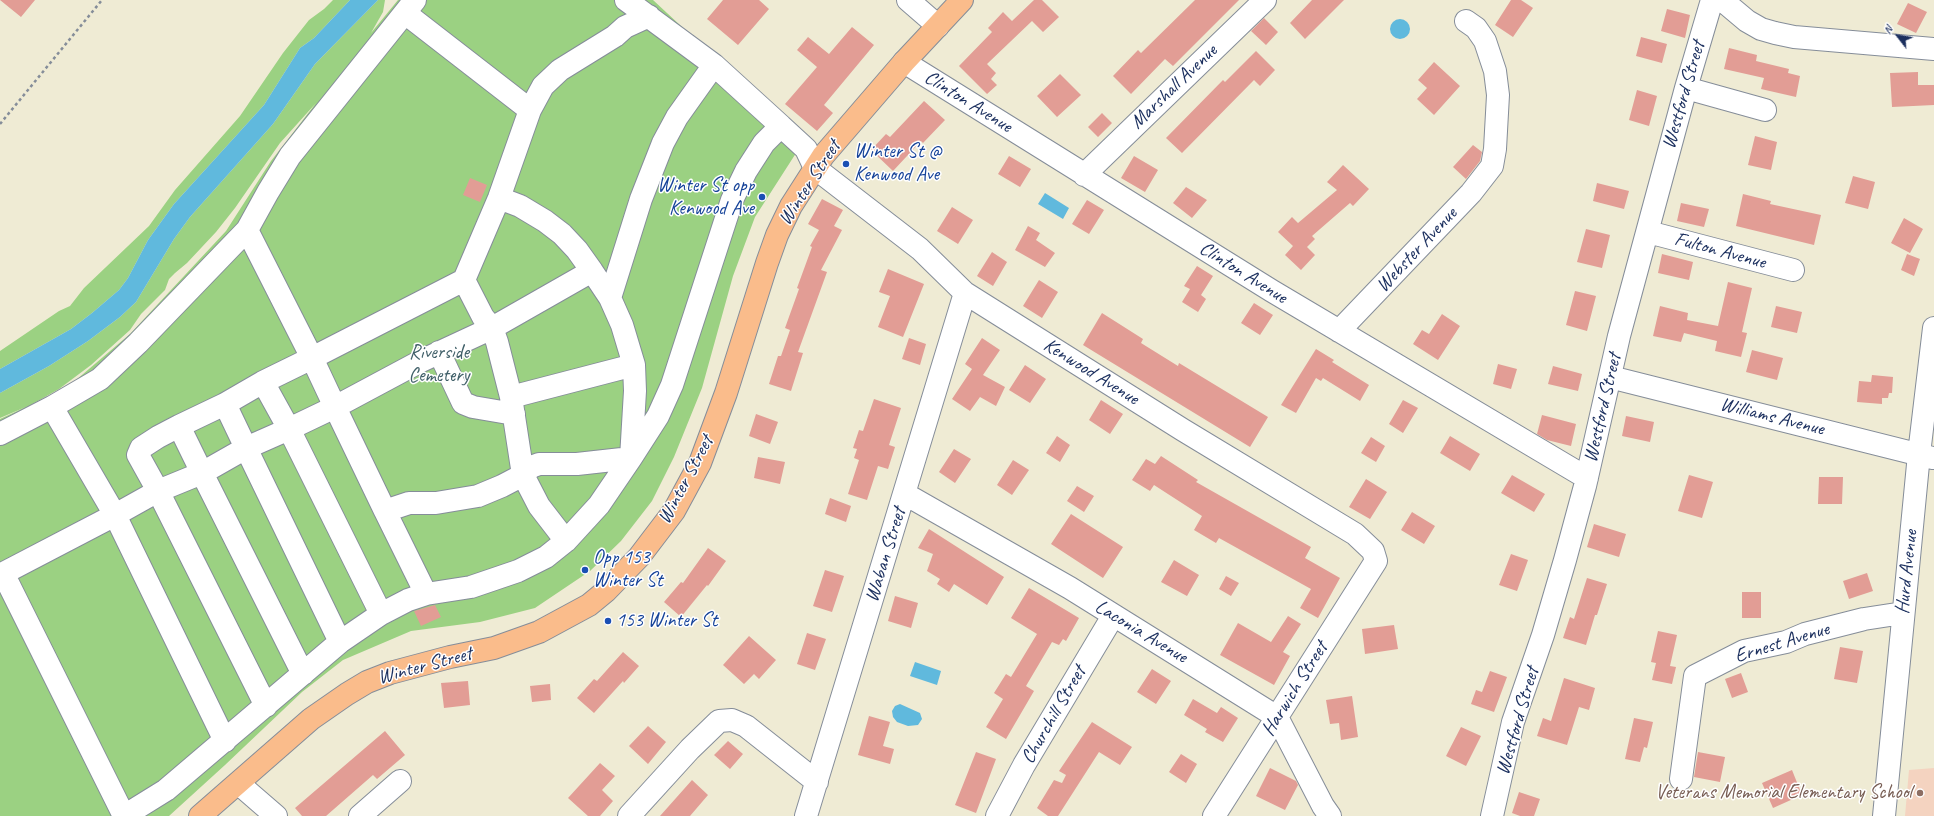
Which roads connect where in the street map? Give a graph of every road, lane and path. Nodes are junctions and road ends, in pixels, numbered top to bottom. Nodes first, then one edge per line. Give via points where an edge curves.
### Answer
1 (102, 0) edge
2 (626, 0) edge
3 (908, 0) edge
4 (962, 0) edge
5 (1265, 0) edge
6 (1712, 0) edge
7 (1722, 0) edge
8 (410, 6) edge
9 (649, 16) junction
10 (1466, 21) dead end
11 (938, 26) junction
12 (1934, 50) edge
13 (904, 62) junction
14 (714, 65) junction
15 (1686, 88) junction
16 (530, 110) junction
17 (1765, 110) dead end
18 (0, 124) edge
19 (781, 126) junction
20 (814, 168) junction
21 (1084, 175) junction
22 (499, 198) junction
23 (247, 230) junction
24 (1648, 232) junction
25 (1793, 270) dead end
26 (592, 271) junction
27 (464, 280) junction
28 (965, 293) junction
29 (610, 298) junction
30 (492, 328) junction
31 (1934, 328) edge
32 (1340, 331) junction
33 (439, 352) junction
34 (312, 358) junction
35 (634, 365) junction
36 (1610, 377) junction
37 (263, 382) junction
38 (225, 404) junction
39 (513, 406) junction
40 (52, 407) junction
41 (335, 407) junction
42 (179, 426) junction
43 (289, 429) junction
44 (0, 434) edge
45 (246, 448) junction
46 (1926, 456) edge
47 (631, 458) junction
48 (202, 473) junction
49 (523, 475) junction
50 (1587, 478) junction
51 (158, 491) junction
52 (905, 494) junction
53 (385, 511) junction
54 (115, 515) junction
55 (566, 541) junction
56 (1376, 561) joint
57 (2, 574) edge
58 (426, 594) junction
59 (1903, 613) junction
60 (381, 614) junction
61 (1112, 616) junction
62 (340, 642) junction
63 (303, 674) junction
64 (266, 706) junction
65 (1277, 717) junction
66 (225, 741) junction
67 (1681, 779) dead end
68 (400, 781) dead end
69 (816, 782) junction
70 (239, 784) junction
71 (124, 816) edge
72 (200, 816) edge
73 (276, 816) edge
74 (360, 816) edge
75 (629, 816) edge
76 (806, 816) edge
77 (997, 816) edge
78 (1214, 816) edge
79 (1330, 816) edge
80 (1492, 816) edge
81 (1884, 816) edge

1 - 18 path
2 - 9 street
3 - 11 street
4 - 11 main road, Winter Street
5 - 21 street, Marshall Avenue
6 - 15 street, Westford Street
7 - 12 street via 1748,21 1761,29 1775,33
8 - 16 street
8 - 23 street via 290,156
9 - 14 street
9 - 16 street via 625,27 560,70 543,86
10 - 32 street, Webster Avenue via 1476,28 1485,41 1495,70 1498,95 1492,166 1471,193
11 - 13 main road, Winter Street
13 - 20 main road, Winter Street
13 - 21 street, Clinton Avenue
14 - 19 street
14 - 29 street via 677,117 663,143 641,199
15 - 17 street
15 - 24 street, Westford Street
16 - 22 street
19 - 20 street via 806,149
19 - 47 street via 764,143 732,200 672,385 658,416
20 - 28 street, Kenwood Avenue via 920,248
20 - 70 main road, Winter Street via 777,235 726,393 700,463 674,511 640,557 589,605 539,632 494,648 418,665 367,682 311,719
21 - 32 street, Clinton Avenue
22 - 26 street via 520,206 562,234
22 - 27 street
23 - 34 street
23 - 40 street via 138,343 100,378
24 - 25 street, Fulton Avenue
24 - 36 street, Westford Street
26 - 29 street
26 - 30 street
27 - 30 street via 483,317
27 - 34 street
28 - 52 street, Waban Street
28 - 56 street, Kenwood Avenue via 1355,534 1373,552
29 - 35 street via 622,325
30 - 33 street
30 - 39 street
31 - 46 street, Hurd Avenue
32 - 50 street, Clinton Avenue
33 - 39 street via 463,402 473,407
33 - 41 street
34 - 37 street
34 - 41 street
35 - 39 street
35 - 47 street via 636,391
36 - 46 street, Williams Avenue
36 - 50 street, Westford Street
37 - 38 street
37 - 43 street
38 - 42 street
38 - 45 street
39 - 49 street
40 - 44 street
40 - 54 street
41 - 43 street
41 - 53 street
42 - 48 street
42 - 51 street via 141,448 138,455
43 - 45 street
43 - 60 street
45 - 48 street
45 - 62 street
46 - 59 street, Hurd Avenue
47 - 49 street via 577,464 539,464 531,467
47 - 55 street via 599,505
48 - 51 street
48 - 63 street
49 - 53 street via 478,496 436,503 409,503
49 - 55 street via 539,506
50 - 80 street, Westford Street via 1543,635 1513,722
51 - 54 street
51 - 64 street
52 - 61 street, Laconia Avenue via 1070,588
52 - 69 street, Waban Street
53 - 58 street
54 - 57 street
54 - 66 street
55 - 58 street via 546,557 518,571 471,587
56 - 65 street, Harwich Street
57 - 71 street
58 - 60 street
59 - 67 street, Ernest Avenue via 1864,619 1805,634 1786,642 1744,651 1695,676
59 - 81 street, Hurd Avenue
60 - 62 street
61 - 65 street, Laconia Avenue
61 - 77 street, Churchill Street via 1024,765
62 - 63 street
63 - 64 street
64 - 66 street
65 - 78 street, Harwich Street
65 - 79 street
66 - 71 street via 166,790
68 - 74 street
69 - 75 street via 746,726 732,720 719,721
69 - 76 street, Waban Street
70 - 72 main road, Winter Street
70 - 73 street

